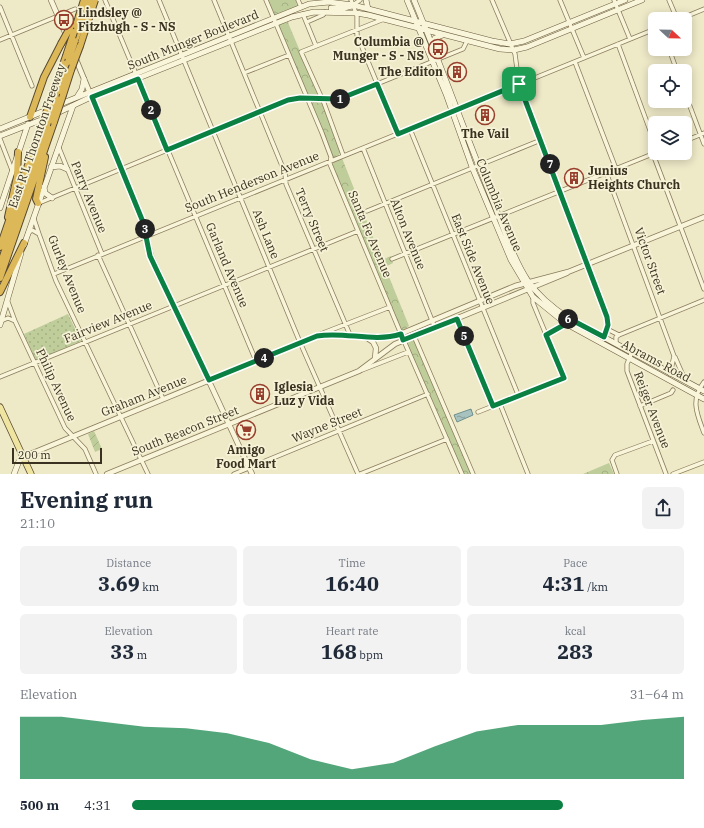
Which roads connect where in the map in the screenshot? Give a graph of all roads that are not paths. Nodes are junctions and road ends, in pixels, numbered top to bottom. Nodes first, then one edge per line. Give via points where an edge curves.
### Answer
1 (51, 0) edge
2 (84, 0) edge
3 (90, 0) edge
4 (94, 0) edge
5 (106, 0) edge
6 (160, 0) edge
7 (214, 0) edge
8 (266, 0) edge
9 (298, 0) edge
10 (347, 0) edge
11 (360, 0) edge
12 (366, 0) edge
13 (407, 0) edge
14 (414, 0) edge
15 (492, 0) edge
16 (560, 0) edge
17 (625, 0) edge
18 (642, 0) edge
19 (669, 0) edge
20 (615, 2) edge
21 (341, 3) junction
22 (352, 3) edge
23 (0, 7) edge
24 (301, 7) junction
25 (411, 8) junction
26 (76, 9) dead end
27 (368, 9) junction
28 (704, 9) edge
29 (618, 10) junction
30 (314, 12) junction
31 (325, 12) junction
32 (379, 12) junction
33 (675, 12) edge
34 (356, 13) junction
35 (85, 14) junction
36 (303, 14) junction
37 (692, 14) edge
38 (58, 16) junction
39 (399, 17) junction
40 (384, 19) junction
41 (274, 20) junction
42 (307, 22) junction
43 (416, 22) junction
44 (569, 22) junction
45 (423, 23) junction
46 (419, 28) junction
47 (572, 29) junction
48 (426, 30) junction
49 (357, 31) junction
50 (648, 32) edge
51 (443, 35) junction
52 (12, 36) junction
53 (76, 37) junction
54 (229, 39) junction
55 (630, 39) junction
56 (0, 40) edge
57 (467, 42) junction
58 (510, 44) junction
59 (618, 44) junction
60 (316, 46) junction
61 (432, 46) junction
62 (514, 50) junction
63 (289, 56) junction
64 (183, 58) junction
65 (584, 58) junction
66 (435, 60) junction
67 (575, 62) junction
68 (68, 63) junction
69 (244, 73) junction
70 (137, 77) junction
71 (84, 79) junction
72 (377, 84) junction
73 (519, 84) junction
74 (32, 86) dead end
75 (90, 95) junction
76 (57, 97) junction
77 (77, 98) junction
78 (306, 98) junction
79 (321, 99) junction
80 (74, 106) junction
81 (691, 108) edge
82 (458, 110) junction
83 (260, 112) junction
84 (453, 112) junction
85 (30, 117) junction
86 (46, 124) junction
87 (648, 125) edge
88 (27, 126) junction
89 (0, 129) edge
90 (410, 129) junction
91 (213, 131) junction
92 (398, 134) junction
93 (702, 134) edge
94 (49, 135) junction
95 (0, 136) edge
96 (692, 138) edge
97 (0, 139) edge
98 (541, 140) junction
99 (704, 144) edge
100 (59, 148) junction
101 (363, 148) junction
102 (167, 150) junction
103 (18, 152) junction
104 (343, 155) junction
105 (648, 156) edge
106 (331, 160) junction
107 (656, 160) edge
108 (478, 165) junction
109 (51, 167) junction
110 (472, 167) junction
111 (67, 169) junction
112 (121, 169) junction
113 (616, 169) junction
114 (12, 170) junction
115 (606, 172) junction
116 (285, 180) junction
117 (432, 184) junction
118 (44, 185) junction
119 (74, 188) junction
120 (560, 191) junction
121 (240, 197) junction
122 (52, 198) junction
123 (38, 203) junction
124 (385, 203) junction
125 (0, 208) edge
126 (367, 211) dead end
127 (195, 216) junction
128 (499, 216) junction
129 (33, 217) junction
130 (704, 217) edge
131 (494, 218) junction
132 (7, 226) junction
133 (680, 227) junction
134 (358, 231) junction
135 (28, 234) junction
136 (39, 234) junction
137 (453, 235) junction
138 (146, 236) junction
139 (24, 243) junction
140 (634, 246) junction
141 (0, 247) edge
142 (313, 249) junction
143 (406, 254) junction
144 (100, 255) junction
145 (392, 259) dead end
146 (0, 260) edge
147 (587, 264) junction
148 (0, 265) edge
149 (269, 267) junction
150 (568, 272) junction
151 (54, 274) junction
152 (0, 278) edge
153 (526, 282) junction
154 (224, 286) junction
155 (530, 288) junction
156 (704, 290) edge
157 (0, 292) edge
158 (534, 297) junction
159 (479, 300) junction
160 (704, 300) edge
161 (8, 302) junction
162 (174, 306) junction
163 (390, 307) junction
164 (482, 308) junction
165 (660, 318) junction
166 (457, 319) junction
167 (433, 320) junction
168 (566, 321) junction
169 (15, 322) junction
170 (1, 323) edge
171 (345, 323) junction
172 (130, 324) junction
173 (436, 328) junction
174 (607, 329) junction
175 (401, 334) junction
176 (619, 334) junction
177 (350, 335) junction
178 (546, 335) junction
179 (317, 336) junction
180 (414, 336) junction
181 (366, 337) junction
182 (604, 337) junction
183 (403, 340) junction
184 (85, 342) junction
185 (300, 343) junction
186 (616, 343) junction
187 (604, 344) junction
188 (408, 352) junction
189 (632, 352) junction
190 (674, 356) junction
191 (375, 358) junction
192 (629, 358) junction
193 (256, 361) junction
194 (35, 363) junction
195 (359, 370) junction
196 (671, 373) junction
197 (0, 377) edge
198 (668, 379) junction
199 (209, 380) junction
200 (684, 380) junction
201 (704, 382) edge
202 (320, 387) junction
203 (673, 390) dead end
204 (702, 390) edge
205 (428, 394) junction
206 (696, 394) junction
207 (519, 397) junction
208 (163, 399) junction
209 (704, 399) edge
210 (500, 404) junction
211 (493, 406) junction
212 (640, 406) junction
213 (0, 407) edge
214 (478, 412) dead end
215 (120, 417) junction
216 (229, 424) junction
217 (338, 431) junction
218 (704, 433) edge
219 (72, 436) junction
220 (447, 439) junction
221 (653, 440) junction
222 (23, 457) junction
223 (141, 459) junction
224 (704, 462) edge
225 (249, 468) junction
226 (14, 474) edge
227 (31, 474) edge
228 (96, 474) edge
229 (107, 474) edge
230 (148, 474) edge
231 (234, 474) edge
232 (252, 474) edge
233 (359, 474) edge
234 (462, 474) edge
235 (473, 474) edge
236 (528, 474) edge
237 (617, 474) edge
238 (666, 474) edge
239 (673, 474) edge

1 - 38 street
2 - 35 highway, East R L Thornton Freeway, bridge
3 - 35 highway, bridge
4 - 35 highway, East R L Thornton Freeway, bridge
5 - 70 street, Garland Avenue
6 - 64 street, Ash Lane
7 - 54 street, Terry Street
8 - 41 street, Santa Fe Avenue
9 - 24 street
10 - 21 main road
11 - 22 street
12 - 27 main road
13 - 25 main road, Columbia Avenue
14 - 45 main road, Columbia Avenue
15 - 58 street
16 - 44 street
17 - 20 main road
18 - 29 main road
19 - 33 street
20 - 29 street
20 - 44 main road
21 - 22 main road, South Munger Boulevard
21 - 24 main road, South Munger Boulevard via 317,3
22 - 27 main road, South Munger Boulevard
22 - 30 main road via 344,8 319,9
22 - 34 street
23 - 52 street
24 - 41 main road, South Munger Boulevard
25 - 39 main road via 408,14
25 - 43 main road, Columbia Avenue
26 - 38 street
27 - 32 main road, South Munger Boulevard
28 - 37 street
29 - 47 main road
29 - 55 street
30 - 31 main road, South Munger Boulevard
30 - 36 main road, South Munger Boulevard
31 - 34 main road, South Munger Boulevard
31 - 42 street
32 - 34 main road
32 - 39 main road, South Munger Boulevard
34 - 40 main road, South Munger Boulevard
34 - 49 street
35 - 53 highway
35 - 53 highway, East R L Thornton Freeway
36 - 41 main road, South Munger Boulevard
36 - 42 street
38 - 52 street
38 - 71 street
39 - 43 main road, South Munger Boulevard
40 - 46 main road, South Munger Boulevard
40 - 49 street
41 - 54 main road, South Munger Boulevard
41 - 63 street, Santa Fe Avenue
42 - 60 street
43 - 45 main road, South Munger Boulevard
43 - 46 main road, Columbia Avenue
44 - 47 street
44 - 58 main road via 524,41
45 - 48 main road, Columbia Avenue
45 - 58 main road, South Munger Boulevard
46 - 48 main road, South Munger Boulevard
46 - 66 main road, Columbia Avenue
47 - 62 main road
47 - 65 street
48 - 51 main road, South Munger Boulevard
48 - 61 main road, Columbia Avenue
49 - 60 street
49 - 72 street
50 - 55 street, South Henderson Avenue
51 - 57 main road, South Munger Boulevard
51 - 61 main road via 436,38
52 - 56 street
52 - 74 street
53 - 68 highway, East R L Thornton Freeway, bridge
53 - 68 highway, East R L Thornton Freeway, bridge
53 - 85 highway, bridge via 60,44 44,76
54 - 64 main road, South Munger Boulevard
54 - 69 street, Terry Street
55 - 59 street, South Henderson Avenue
57 - 62 main road, South Munger Boulevard
57 - 66 street via 464,48
58 - 62 street
59 - 65 street, South Henderson Avenue
59 - 87 street
60 - 79 street via 301,52
61 - 66 main road, Columbia Avenue
62 - 73 street
63 - 69 street
63 - 78 street, Santa Fe Avenue
64 - 70 main road, South Munger Boulevard
64 - 91 street, Ash Lane
65 - 67 street, South Henderson Avenue
66 - 72 street
66 - 82 main road, Columbia Avenue
66 - 84 main road, Columbia Avenue
67 - 73 street, South Henderson Avenue
67 - 113 street
68 - 76 highway, East R L Thornton Freeway
68 - 76 highway, East R L Thornton Freeway
69 - 83 street, Terry Street
70 - 75 main road, South Munger Boulevard
70 - 102 street, Garland Avenue
71 - 75 street
71 - 77 main road
72 - 79 street via 339,99
72 - 92 street
73 - 82 street, South Henderson Avenue
73 - 98 street
75 - 77 main road, South Munger Boulevard
75 - 80 main road, South Munger Boulevard
75 - 112 street
76 - 86 highway, East R L Thornton Freeway, bridge
76 - 86 highway, East R L Thornton Freeway, bridge
77 - 85 main road, South Munger Boulevard
78 - 79 street
78 - 83 street via 288,100
78 - 106 street, Santa Fe Avenue
79 - 104 street
80 - 86 main road, South Munger Boulevard
80 - 100 main road, East R L Thornton Freeway
81 - 93 street
82 - 84 street, South Henderson Avenue
82 - 108 main road, Columbia Avenue
83 - 91 street
83 - 116 street, Terry Street via 285,173
84 - 90 street, South Henderson Avenue
84 - 110 main road, Columbia Avenue
85 - 88 main road, East R L Thornton Freeway
85 - 89 main road, South Munger Boulevard
86 - 88 main road, South Munger Boulevard
86 - 94 highway, East R L Thornton Freeway
86 - 132 highway, East R L Thornton Freeway
86 - 146 highway
86 - 148 highway
88 - 95 main road, South Munger Boulevard
88 - 103 main road, East R L Thornton Freeway
90 - 92 street, South Henderson Avenue
90 - 117 street, East Side Avenue
91 - 102 street
91 - 121 street, Ash Lane
92 - 101 street, South Henderson Avenue
93 - 96 street
93 - 99 street
94 - 123 highway via 36,199
94 - 152 highway, East R L Thornton Freeway
97 - 114 street
98 - 108 street
98 - 120 street
100 - 109 main road, East R L Thornton Freeway
100 - 111 street, Parry Avenue
101 - 104 street, South Henderson Avenue
101 - 124 street, Alton Avenue
102 - 112 street
102 - 127 street, Garland Avenue
103 - 114 main road, East R L Thornton Freeway
103 - 132 highway via 17,177
104 - 106 street, South Henderson Avenue
105 - 113 street
106 - 116 street, South Henderson Avenue
106 - 134 street, Santa Fe Avenue via 330,164
107 - 133 street
108 - 110 street
108 - 128 main road, Columbia Avenue
109 - 111 main road via 60,166
109 - 118 main road, East R L Thornton Freeway
110 - 117 street
110 - 131 main road, Columbia Avenue
111 - 119 street, Parry Avenue
112 - 119 street
112 - 138 street via 143,222
113 - 115 street
114 - 125 main road, East R L Thornton Freeway
115 - 120 street
115 - 140 street, Victor Street
116 - 121 street, South Henderson Avenue
116 - 142 street, Terry Street
117 - 124 street
117 - 137 street, East Side Avenue
118 - 122 main road via 45,193
118 - 123 main road, East R L Thornton Freeway
119 - 122 street
119 - 144 street, Parry Avenue
120 - 128 street
120 - 147 street
121 - 127 street, South Henderson Avenue
121 - 149 street, Ash Lane
122 - 123 street
123 - 129 main road, East R L Thornton Freeway
124 - 126 street
124 - 143 street, Alton Avenue
127 - 138 street, South Henderson Avenue
127 - 154 street, Garland Avenue
128 - 131 street
128 - 153 main road, Columbia Avenue
129 - 135 main road, East R L Thornton Freeway
129 - 136 street, Gurley Avenue
130 - 133 street
131 - 137 street
131 - 153 main road, Columbia Avenue via 509,256
132 - 141 highway, East R L Thornton Freeway
133 - 140 street
133 - 156 street
134 - 142 street, Fairview Avenue
134 - 163 street, Santa Fe Avenue
135 - 136 street, Gurley Avenue via 32,230
135 - 139 main road, East R L Thornton Freeway
136 - 151 street, Gurley Avenue
137 - 143 street
137 - 159 street, East Side Avenue
138 - 144 street, South Henderson Avenue
138 - 162 street via 150,256
139 - 157 highway
139 - 161 main road, East R L Thornton Freeway
140 - 147 street
140 - 165 street, Victor Street
142 - 149 street, Fairview Avenue
142 - 171 street, Terry Street
143 - 145 street
143 - 167 street, Alton Avenue
144 - 151 street, South Henderson Avenue
144 - 172 street, Parry Avenue
147 - 150 street
147 - 174 street via 607,317
149 - 154 street, Fairview Avenue
149 - 185 street, Ash Lane
150 - 153 street
150 - 155 street, South Beacon Street
151 - 184 street, Gurley Avenue
153 - 155 main road, Abrams Road
153 - 159 street
154 - 162 street, Fairview Avenue
154 - 193 street, Garland Avenue
155 - 158 main road, Abrams Road
155 - 164 street, South Beacon Street
155 - 168 main road, Abrams Road
158 - 168 main road, Abrams Road via 552,314
158 - 178 street via 533,303
159 - 164 street, East Side Avenue
159 - 167 street
160 - 165 street
161 - 169 street, Philip Avenue
161 - 170 main road, East R L Thornton Freeway
162 - 172 street, Fairview Avenue
162 - 199 street
163 - 171 street, Graham Avenue
163 - 175 street, Santa Fe Avenue
164 - 166 street, South Beacon Street
164 - 207 street, East Side Avenue
165 - 176 street
165 - 190 street, Victor Street
166 - 173 street, South Beacon Street
166 - 211 street
167 - 173 street, Alton Avenue
167 - 175 street
168 - 178 street
168 - 182 main road, Abrams Road
168 - 187 main road, Abrams Road
169 - 170 street via 8,318
169 - 194 street, Philip Avenue
171 - 177 street, Terry Street
171 - 179 street, Graham Avenue
172 - 184 street, Fairview Avenue
172 - 208 street, Parry Avenue
173 - 180 street, South Beacon Street
174 - 176 street
174 - 182 street
175 - 181 street, Graham Avenue via 385,338
175 - 183 street, Santa Fe Avenue
176 - 186 street
177 - 179 street, Graham Avenue via 334,333
177 - 181 street, Graham Avenue
178 - 207 street via 564,378
179 - 185 street, Graham Avenue
180 - 183 street, South Beacon Street
180 - 235 street
181 - 191 street via 375,345
182 - 186 main road, Abrams Road
182 - 187 main road
183 - 188 street, Santa Fe Avenue
183 - 191 street, South Beacon Street
184 - 194 street, Fairview Avenue
184 - 215 street, Gurley Avenue
185 - 193 street, Graham Avenue
185 - 202 street, Ash Lane
186 - 189 main road, Abrams Road
187 - 192 main road, Abrams Road
188 - 195 street, South Beacon Street
188 - 205 street, Santa Fe Avenue
189 - 192 street, Reiger Avenue
189 - 196 main road, Abrams Road
190 - 196 street
190 - 200 street, Victor Street
191 - 195 street, South Beacon Street
192 - 198 main road, Abrams Road
192 - 212 street, Reiger Avenue via 627,371
193 - 199 street, Graham Avenue
194 - 197 street, Fairview Avenue
194 - 219 street, Philip Avenue via 65,428
195 - 202 street, South Beacon Street
196 - 198 street
196 - 200 main road, Abrams Road
198 - 206 main road, Abrams Road
199 - 208 street, Graham Avenue
199 - 216 street
200 - 204 main road, Abrams Road
201 - 204 street
202 - 216 street, South Beacon Street
202 - 217 street, Ash Lane
203 - 212 street
204 - 206 street
205 - 217 street, Wayne Street
205 - 220 street, Santa Fe Avenue
206 - 209 main road, Abrams Road
206 - 218 street via 695,410
207 - 210 street
208 - 215 street, Graham Avenue
210 - 211 street
210 - 236 street
211 - 214 street
212 - 221 street, Reiger Avenue
213 - 222 main road
215 - 219 street, Graham Avenue
215 - 223 street, Gurley Avenue
216 - 223 street, South Beacon Street
216 - 225 street
217 - 225 street, Wayne Street
217 - 233 street, Ash Lane
219 - 222 street, Graham Avenue
219 - 228 street, Philip Avenue via 85,449
220 - 233 street
220 - 234 street, Santa Fe Avenue
221 - 237 street via 612,458
221 - 238 street, Reiger Avenue
222 - 226 main road
222 - 227 main road
223 - 229 street, South Beacon Street
223 - 230 street, Gurley Avenue
224 - 239 street
225 - 231 street, Wayne Street
225 - 232 street

